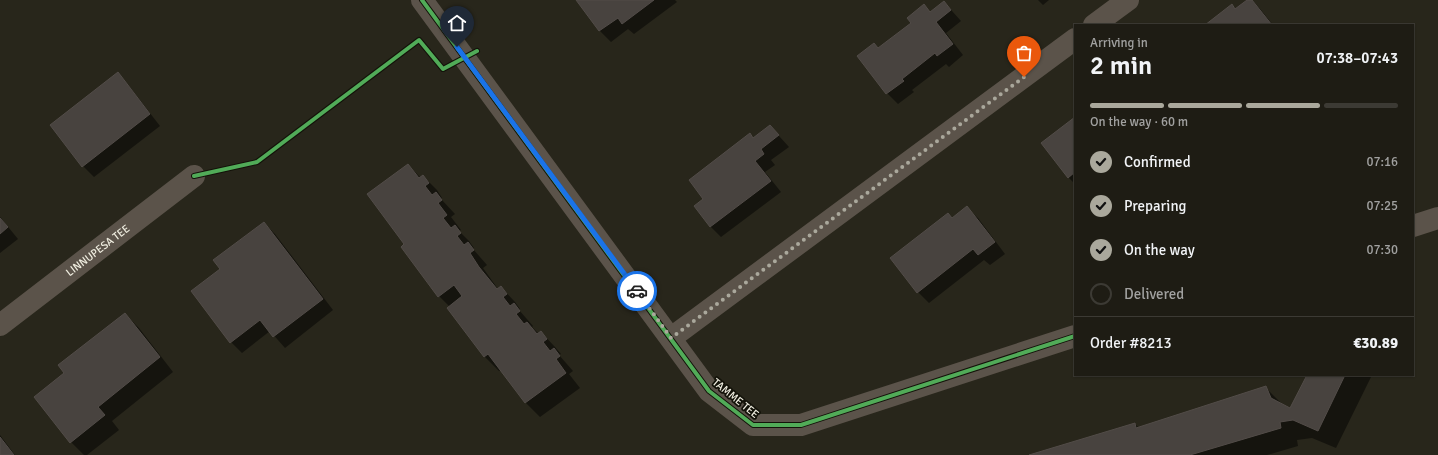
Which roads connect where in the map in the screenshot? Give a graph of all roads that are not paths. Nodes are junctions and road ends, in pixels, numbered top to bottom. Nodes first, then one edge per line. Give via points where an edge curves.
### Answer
1 (1128, 0) edge
2 (425, 1) edge
3 (1095, 24) edge
4 (1074, 40) edge
5 (194, 176) dead end
6 (1438, 218) edge
7 (1414, 226) edge
8 (0, 324) edge
9 (1074, 336) edge
10 (671, 338) junction

1 - 3 street
2 - 10 street, TAMME TEE
4 - 10 street
5 - 8 street, LINNUPESA TEE
6 - 7 street
9 - 10 street, TAMME TEE via 801,425 753,426 709,390

